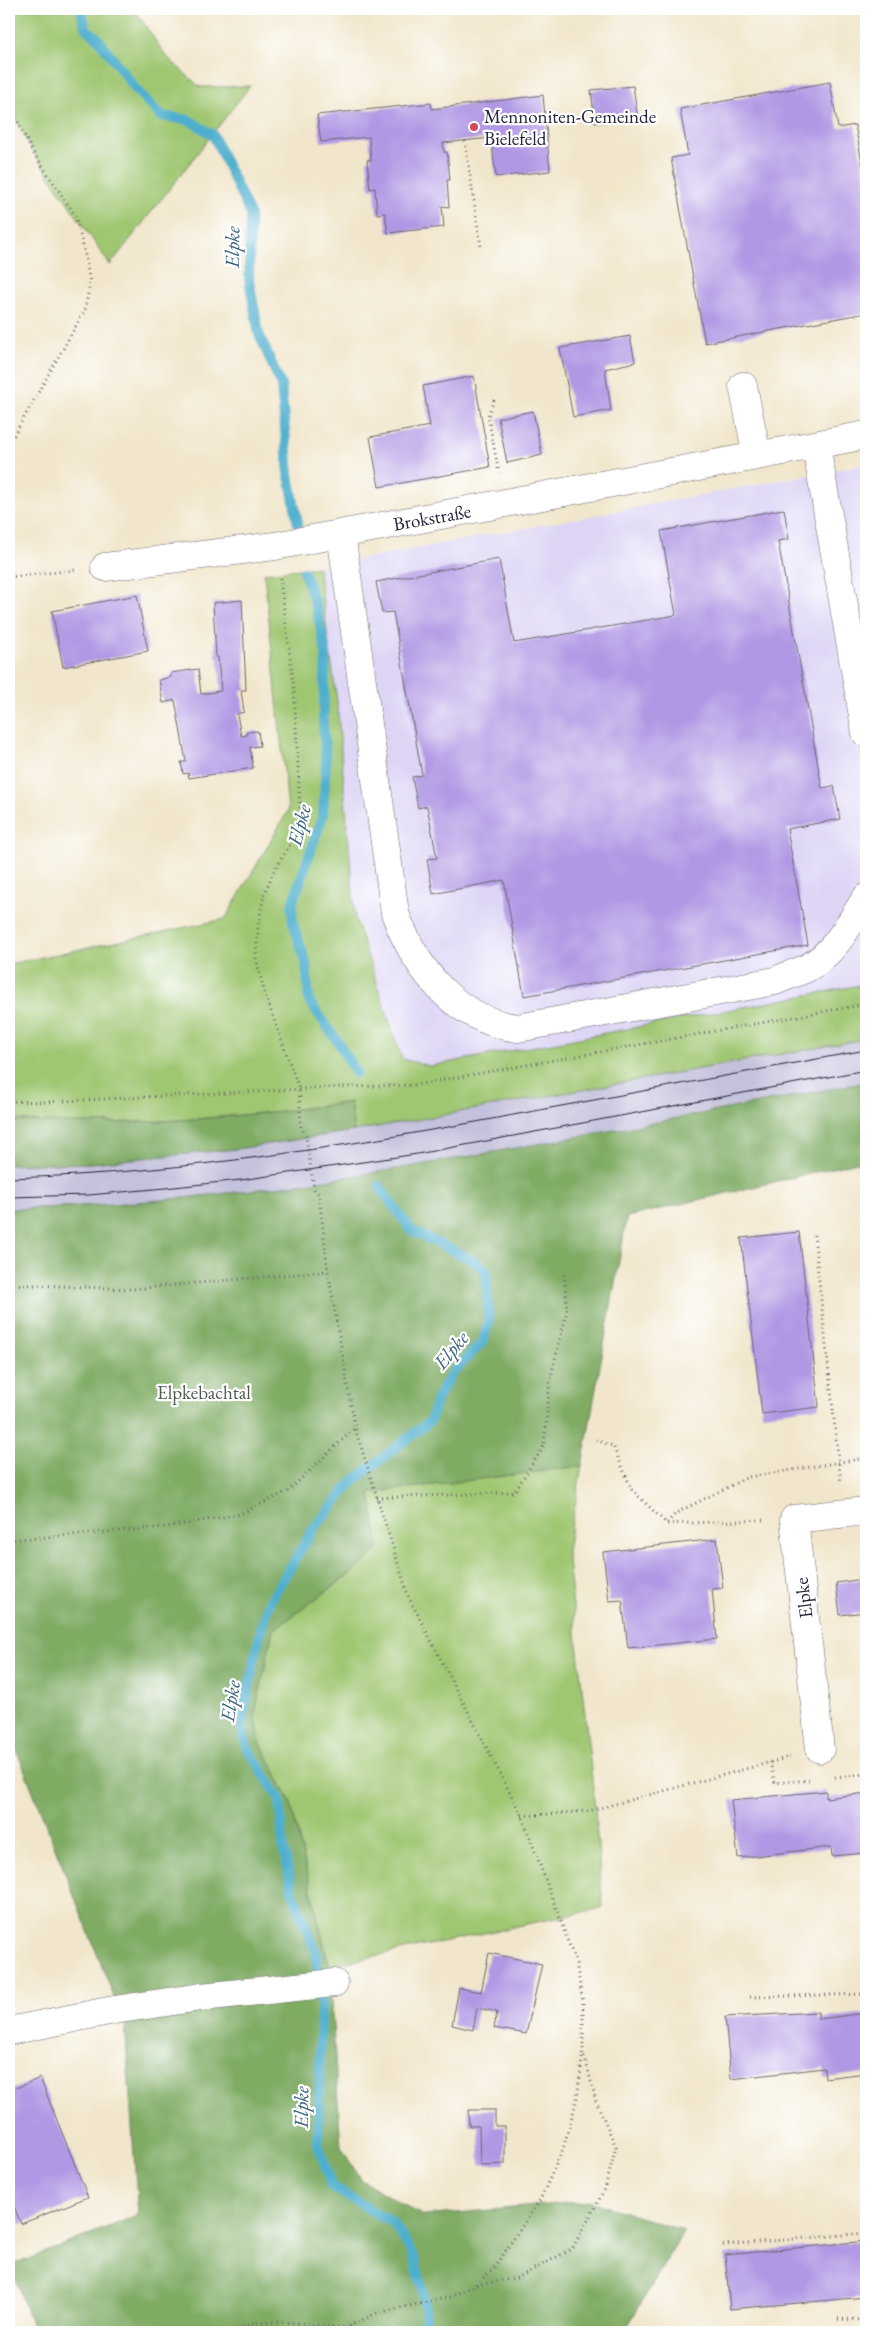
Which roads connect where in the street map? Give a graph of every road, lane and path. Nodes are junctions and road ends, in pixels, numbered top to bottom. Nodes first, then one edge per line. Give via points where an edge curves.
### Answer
1 (9, 104) edge
2 (466, 140) dead end
3 (481, 247) dead end
4 (743, 386) dead end
5 (494, 400) dead end
6 (866, 435) edge
7 (9, 444) edge
8 (816, 445) junction
9 (757, 456) junction
10 (505, 504) junction
11 (340, 534) junction
12 (275, 546) junction
13 (105, 567) joint
14 (9, 577) edge
15 (866, 733) edge
16 (866, 898) edge
17 (866, 1004) edge
18 (299, 1090) junction
19 (9, 1100) edge
20 (814, 1235) dead end
21 (328, 1271) junction
22 (564, 1271) dead end
23 (9, 1284) edge
24 (355, 1428) junction
25 (596, 1440) dead end
26 (866, 1458) edge
27 (838, 1462) junction
28 (377, 1498) junction
29 (855, 1512) edge
30 (794, 1519) junction
31 (667, 1524) junction
32 (9, 1540) edge
33 (820, 1749) joint
34 (522, 1816) junction
35 (334, 1983) dead end
36 (866, 1994) edge
37 (750, 1996) dead end
38 (9, 2031) edge
39 (583, 2050) junction
40 (866, 2233) edge
41 (723, 2245) dead end
42 (475, 2285) junction
43 (838, 2319) dead end
44 (866, 2320) edge
45 (345, 2328) junction
46 (234, 2332) edge
47 (342, 2332) edge

1 - 7 path via 30,149 75,215 90,282 85,310
2 - 3 path
4 - 9 street
5 - 10 path via 488,416
6 - 8 street, Brokstraße
8 - 9 street, Brokstraße
8 - 15 street
9 - 10 street, Brokstraße
10 - 11 street, Brokstraße
11 - 12 street, Brokstraße
11 - 16 street via 395,913 412,952 442,990 468,1013 500,1026 518,1028 774,981 808,967 826,954
12 - 13 street, Brokstraße
12 - 18 path via 294,688 300,808 293,840 264,894 256,958 262,985
13 - 14 path
17 - 18 path via 415,1085
18 - 19 path via 46,1102
18 - 21 path via 301,1127 306,1136 314,1189 319,1194
20 - 27 path
21 - 23 path via 132,1289
21 - 24 path
22 - 28 path via 567,1311 550,1380 544,1446 514,1492
24 - 28 path
24 - 32 path via 288,1491 240,1514 167,1527
25 - 31 path via 612,1446 632,1490
26 - 27 path
27 - 29 path
27 - 31 path via 748,1477 676,1513
28 - 34 path via 409,1598
29 - 30 street
30 - 31 path
30 - 33 street, Elpke
33 - 34 path via 589,1811
34 - 39 path via 576,1963 583,2002
35 - 38 street via 114,2010
36 - 37 path
39 - 42 path via 577,2099 563,2148 540,2200 493,2269
39 - 42 path via 596,2101 616,2147 605,2189 572,2249 517,2278
40 - 41 path
42 - 45 path via 450,2297 377,2313
43 - 44 path
45 - 46 path via 262,2322 241,2326
45 - 47 path

